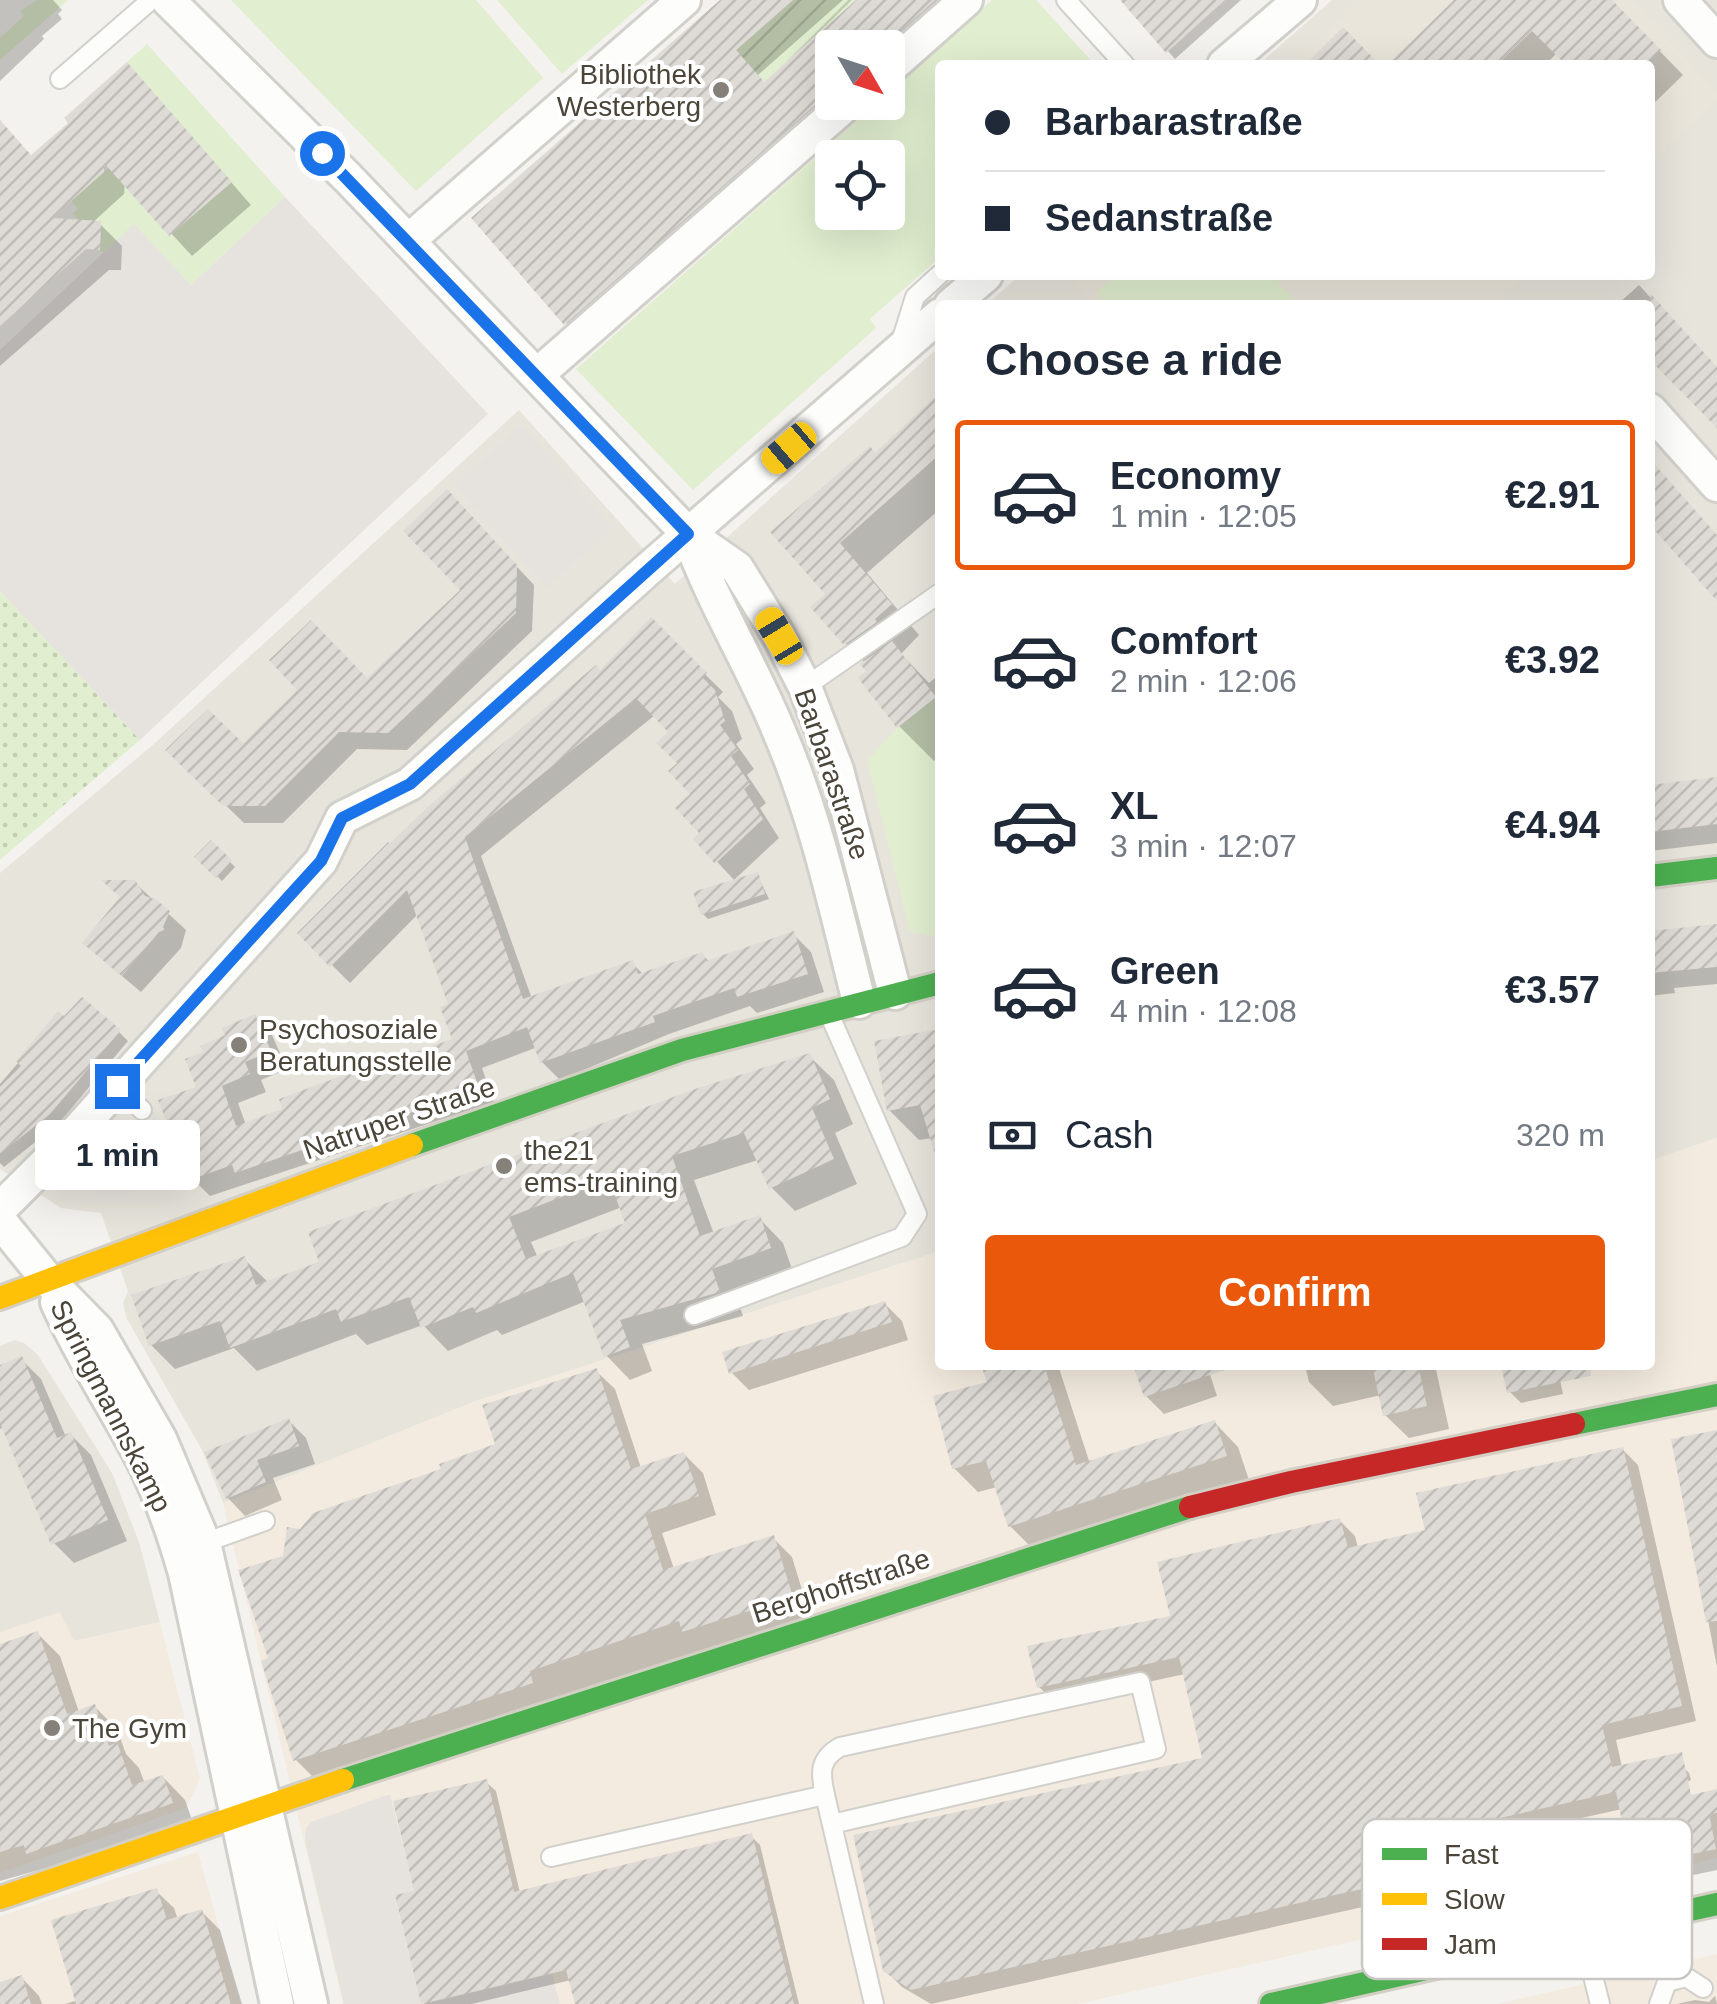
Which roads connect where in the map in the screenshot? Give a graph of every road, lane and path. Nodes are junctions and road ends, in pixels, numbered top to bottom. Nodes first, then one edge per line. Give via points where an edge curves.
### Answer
1 (150, 0) edge
2 (168, 0) edge
3 (684, 0) edge
4 (966, 0) edge
5 (1066, 0) edge
6 (1300, 0) edge
7 (1680, 0) edge
8 (1717, 40) edge
9 (905, 54) edge
10 (1121, 60) edge
11 (1230, 60) edge
12 (60, 79) dead end
13 (828, 120) edge
14 (408, 241) junction
15 (935, 278) edge
16 (980, 280) edge
17 (958, 300) edge
18 (935, 319) edge
19 (899, 351) junction
20 (538, 374) junction
21 (1655, 416) edge
22 (1717, 484) edge
23 (688, 534) junction
24 (935, 596) edge
25 (804, 687) junction
26 (1717, 868) edge
27 (1655, 875) edge
28 (935, 984) edge
29 (895, 994) junction
30 (844, 1006) junction
31 (117, 1086) junction
32 (142, 1110) dead end
33 (0, 1209) edge
34 (0, 1221) edge
35 (47, 1279) junction
36 (0, 1298) edge
37 (694, 1315) dead end
38 (1717, 1395) edge
39 (265, 1521) dead end
40 (204, 1543) junction
41 (825, 1795) junction
42 (250, 1810) junction
43 (832, 1824) junction
44 (551, 1857) dead end
45 (0, 1898) edge
46 (1717, 1904) edge
47 (1692, 1910) edge
48 (1409, 1979) edge
49 (1594, 1979) edge
50 (1678, 1979) edge
51 (1689, 1979) edge
52 (1703, 1988) dead end
53 (1342, 1996) edge
54 (277, 2004) edge
55 (311, 2004) edge
56 (874, 2004) edge
57 (1271, 2004) edge
58 (1600, 2004) edge
59 (1660, 2004) edge

1 - 12 lane
2 - 14 street, Barbarastraße
3 - 14 street
4 - 9 street
5 - 10 lane
6 - 11 street
7 - 8 street
13 - 20 street
14 - 20 street, Barbarastraße
15 - 19 lane via 915,296
16 - 17 street
18 - 19 street
19 - 23 street
20 - 23 street, Barbarastraße
21 - 22 street
23 - 25 street, Barbarastraße via 737,568
23 - 30 street, Barbarastraße via 802,794 822,857
23 - 31 street via 410,784 342,818 321,861
24 - 25 lane
25 - 29 street, Barbarastraße via 841,786
26 - 27 street
28 - 29 street, Natruper Straße
29 - 30 street, Natruper Straße
30 - 35 street, Natruper Straße via 682,1050
30 - 37 lane via 916,1214 902,1237
31 - 32 lane
31 - 33 street
34 - 35 street
35 - 36 street, Natruper Straße
35 - 40 street, Springmannskamp via 97,1330 160,1439
35 - 42 street, Springmannskamp via 168,1517
38 - 42 street, Berghoffstraße via 1168,1512
39 - 40 lane
40 - 42 street, Springmannskamp
41 - 43 lane
41 - 43 lane via 820,1769 840,1747 1140,1682 1156,1749
41 - 44 lane
42 - 45 street, Berghoffstraße
42 - 54 street, Springmannskamp
42 - 55 street, Springmannskamp
43 - 56 lane
46 - 47 street
48 - 53 street
49 - 58 lane
50 - 59 lane via 1667,1982
51 - 52 lane
53 - 57 street

